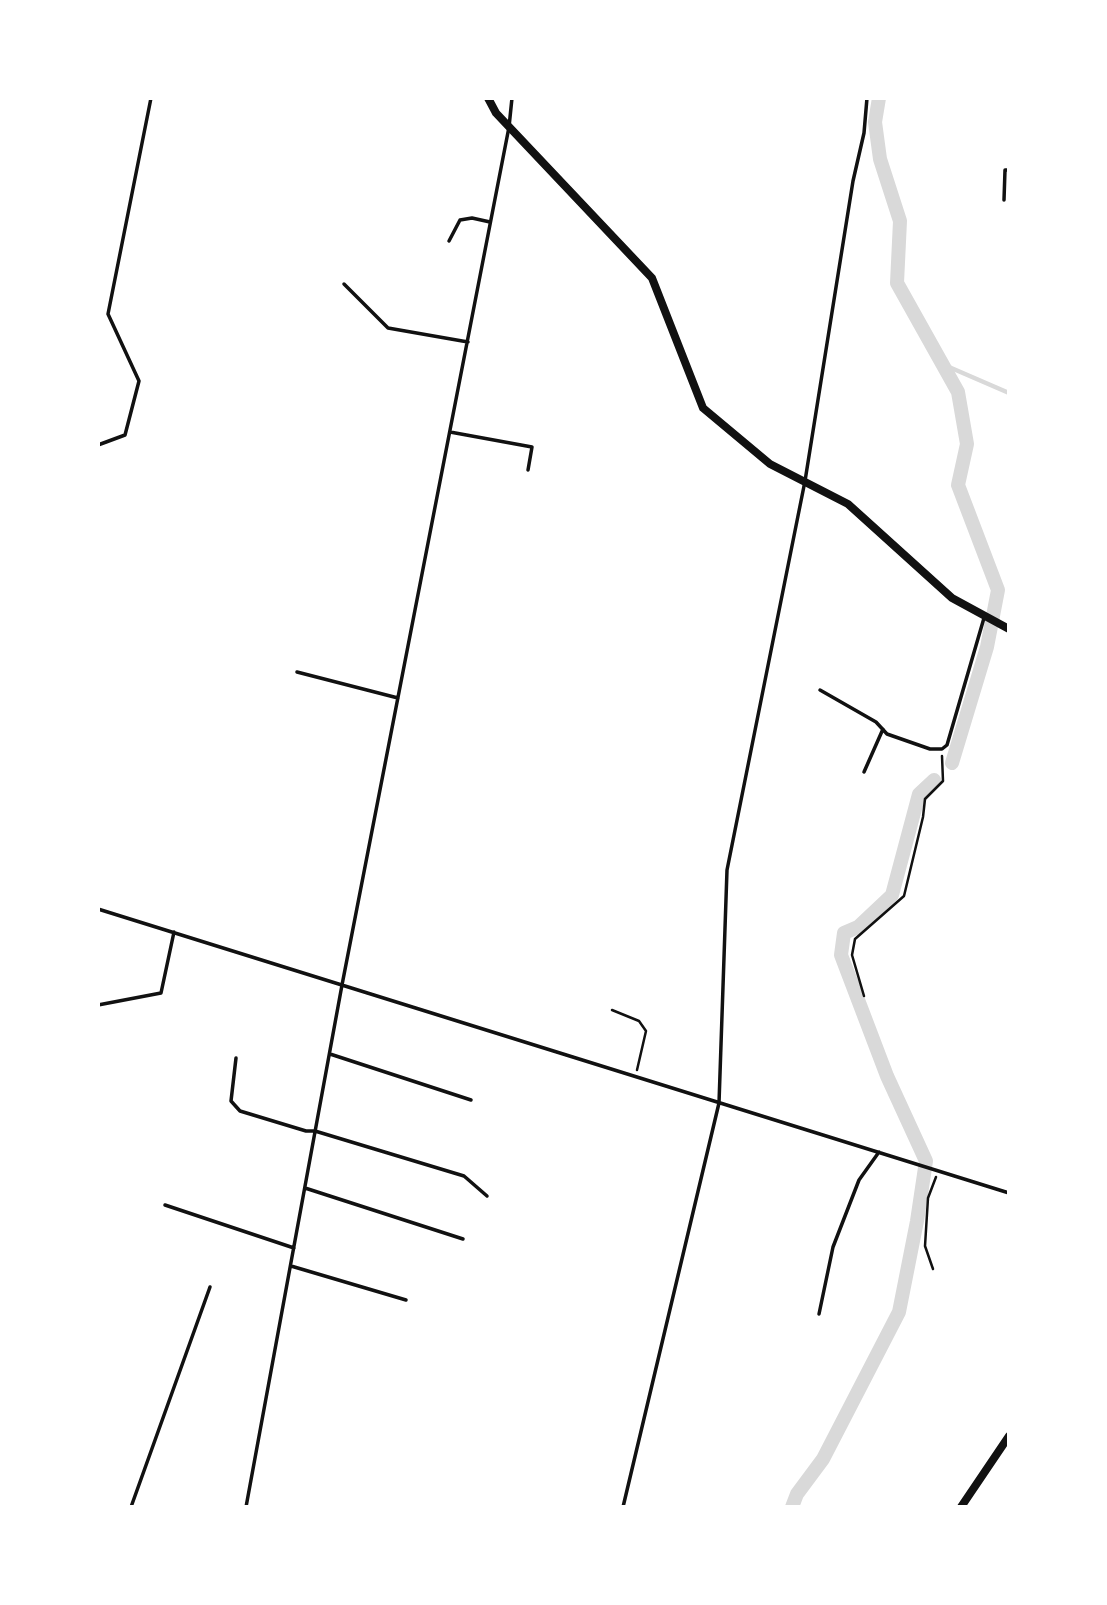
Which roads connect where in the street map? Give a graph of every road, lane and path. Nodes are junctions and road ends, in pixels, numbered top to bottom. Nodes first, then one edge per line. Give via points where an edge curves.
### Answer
1 (150, 98) edge
2 (488, 98) edge
3 (512, 98) edge
4 (867, 98) edge
5 (509, 127) junction
6 (1009, 170) edge
7 (1004, 200) dead end
8 (490, 222) junction
9 (449, 241) dead end
10 (344, 284) dead end
11 (468, 342) junction
12 (450, 432) junction
13 (98, 445) edge
14 (528, 470) dead end
15 (805, 481) junction
16 (985, 616) junction
17 (1009, 629) edge
18 (297, 672) dead end
19 (820, 690) dead end
20 (398, 698) junction
21 (883, 729) junction
22 (942, 749) junction
23 (864, 772) dead end
24 (98, 909) edge
25 (174, 932) junction
26 (342, 985) junction
27 (864, 996) dead end
28 (98, 1005) edge
29 (612, 1010) dead end
30 (330, 1054) junction
31 (236, 1058) dead end
32 (636, 1077) junction
33 (471, 1100) dead end
34 (719, 1103) junction
35 (316, 1131) junction
36 (879, 1152) junction
37 (939, 1170) junction
38 (305, 1188) junction
39 (1009, 1193) edge
40 (487, 1196) dead end
41 (165, 1205) dead end
42 (463, 1239) dead end
43 (294, 1248) junction
44 (290, 1266) junction
45 (933, 1269) dead end
46 (210, 1287) dead end
47 (406, 1300) dead end
48 (819, 1314) dead end
49 (1009, 1436) edge
50 (131, 1507) edge
51 (246, 1507) edge
52 (623, 1507) edge
53 (961, 1507) edge

1 - 13 lane via 108,314 139,381 125,435
2 - 5 street
3 - 5 lane
4 - 15 lane
5 - 8 lane
5 - 15 street via 652,278 703,408 770,464
6 - 7 lane via 1005,170
8 - 9 lane via 460,220
8 - 11 lane
10 - 11 lane via 388,328
11 - 12 lane
12 - 14 lane via 531,447
12 - 20 lane
15 - 16 street via 848,504 951,598
15 - 34 lane via 727,870
16 - 17 street
16 - 22 lane via 947,745
18 - 20 lane
19 - 21 lane
20 - 26 lane
21 - 22 lane via 930,749
21 - 23 lane
22 - 27 path via 943,781 925,799 904,896 855,939 852,955
24 - 25 lane
25 - 26 lane
25 - 28 lane via 161,993
26 - 30 lane
26 - 32 lane
29 - 32 path via 639,1021 646,1031
30 - 33 lane
30 - 35 lane
31 - 35 lane via 231,1101 240,1111
32 - 34 lane
34 - 36 lane
34 - 52 lane
35 - 38 lane
35 - 40 lane via 464,1176
36 - 37 lane
36 - 48 lane via 859,1180 833,1247
37 - 39 lane
37 - 45 path via 928,1198 925,1246
38 - 42 lane
38 - 43 lane
41 - 43 lane
43 - 44 lane
44 - 47 lane
44 - 51 lane
46 - 50 lane
49 - 53 street

